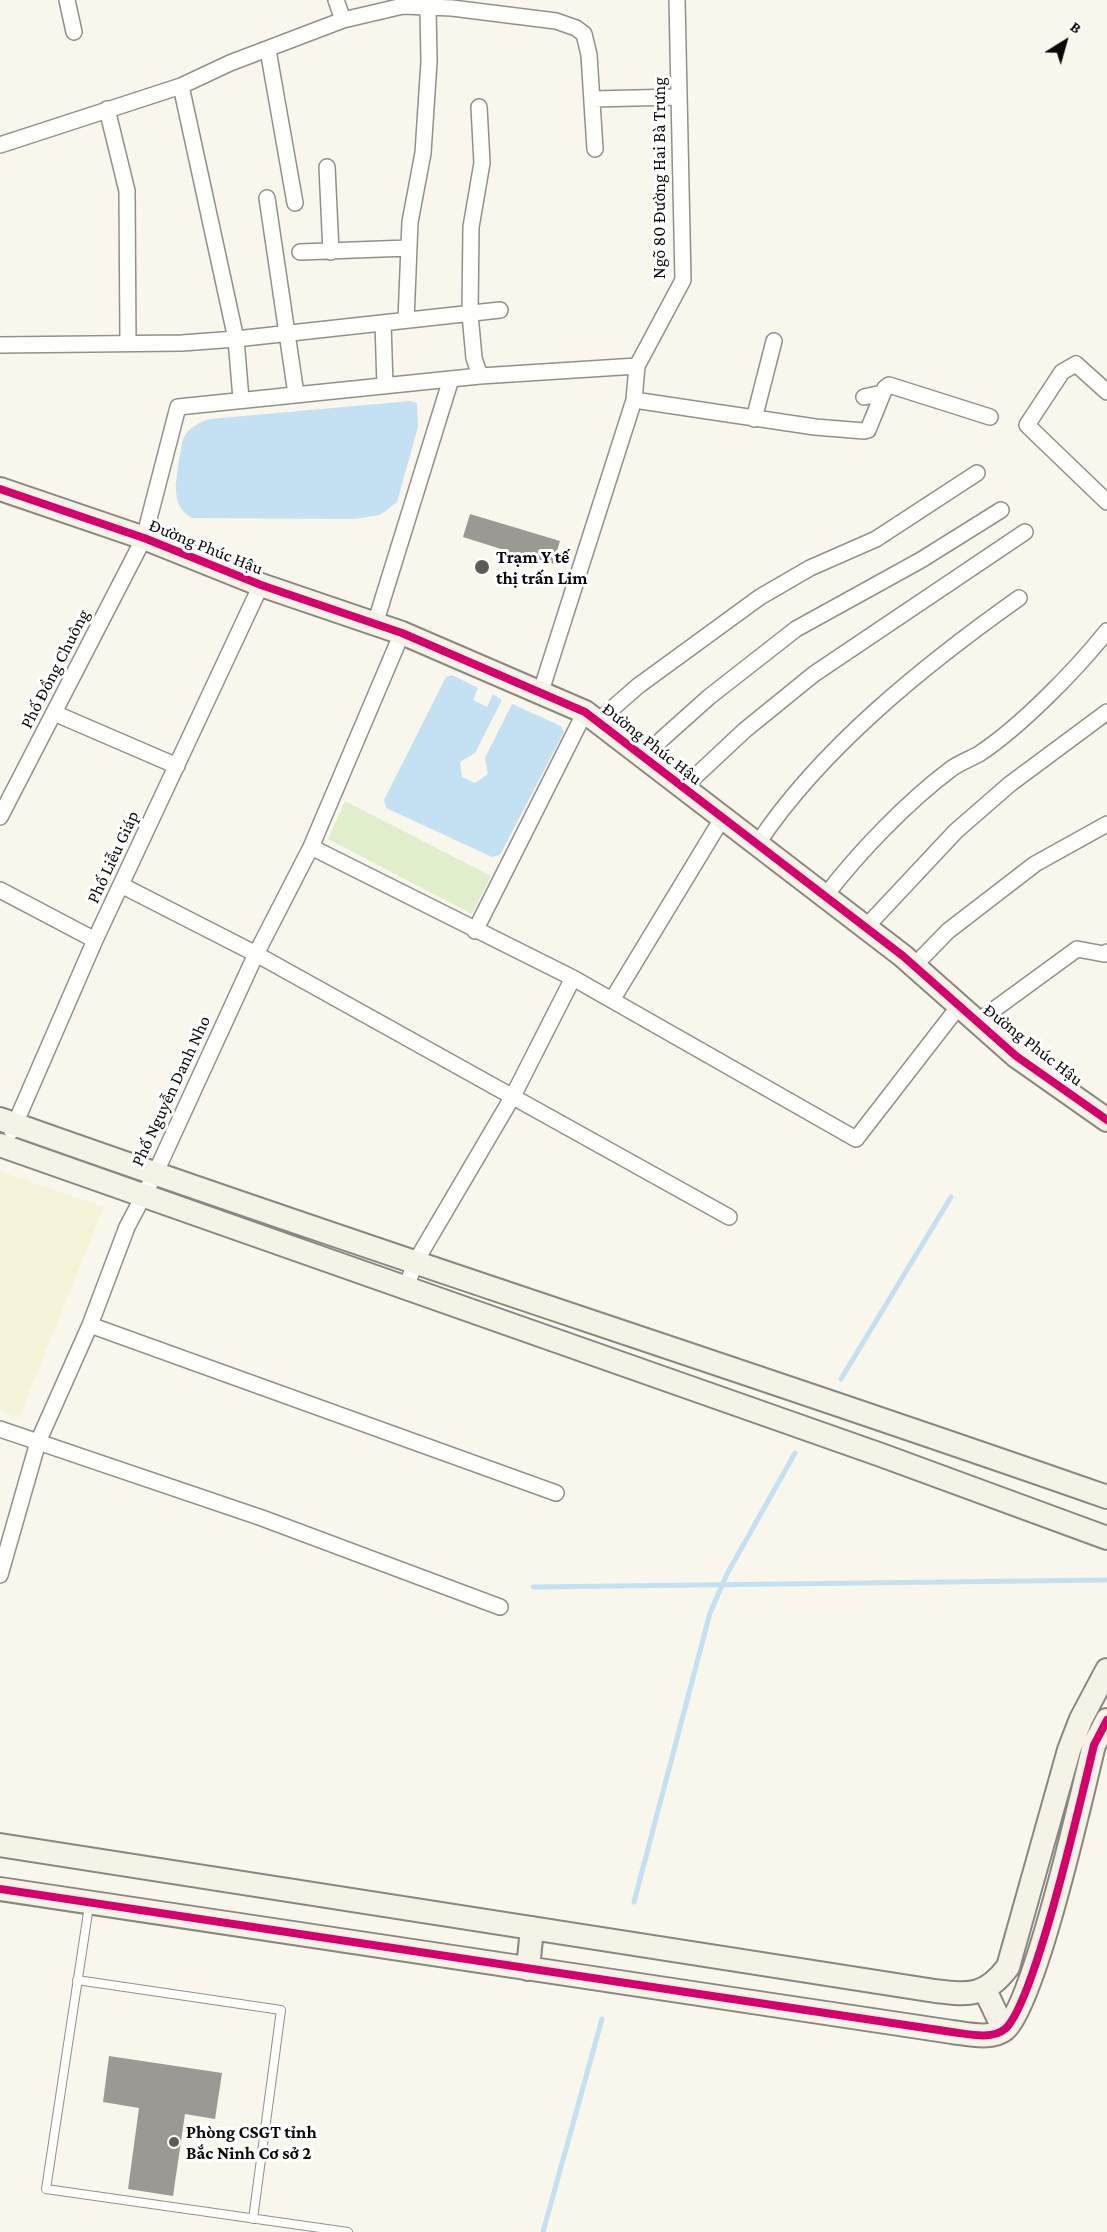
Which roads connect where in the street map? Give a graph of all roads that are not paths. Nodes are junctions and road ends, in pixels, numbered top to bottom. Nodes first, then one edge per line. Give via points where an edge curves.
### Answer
1 (67, 0) edge
2 (336, 0) edge
3 (677, 0) edge
4 (428, 7) junction
5 (343, 20) junction
6 (74, 32) dead end
7 (268, 50) junction
8 (181, 86) junction
9 (679, 97) junction
10 (592, 99) junction
11 (479, 107) dead end
12 (107, 109) junction
13 (0, 145) edge
14 (595, 149) dead end
15 (327, 166) dead end
16 (267, 198) dead end
17 (296, 203) dead end
18 (408, 248) junction
19 (300, 252) dead end
20 (331, 252) junction
21 (500, 309) dead end
22 (470, 314) junction
23 (406, 320) junction
24 (383, 322) junction
25 (289, 335) junction
26 (236, 339) junction
27 (774, 341) dead end
28 (128, 343) junction
29 (0, 345) edge
30 (637, 366) junction
31 (480, 376) junction
32 (451, 379) junction
33 (385, 386) junction
34 (1107, 392) edge
35 (882, 393) junction
36 (296, 394) junction
37 (864, 397) dead end
38 (241, 399) junction
39 (634, 400) junction
40 (990, 417) dead end
41 (753, 418) junction
42 (977, 473) dead end
43 (0, 489) edge
44 (1107, 502) edge
45 (1001, 510) dead end
46 (1025, 532) dead end
47 (144, 538) junction
48 (261, 585) junction
49 (1019, 598) dead end
50 (375, 624) junction
51 (1107, 631) edge
52 (402, 633) junction
53 (541, 691) junction
54 (54, 712) junction
55 (1107, 712) edge
56 (592, 716) junction
57 (646, 758) junction
58 (177, 766) junction
59 (684, 787) junction
60 (1, 814) edge
61 (723, 818) junction
62 (1107, 824) edge
63 (758, 843) junction
64 (311, 847) junction
65 (121, 885) junction
66 (0, 890) edge
67 (826, 895) junction
68 (866, 927) junction
69 (476, 931) junction
70 (95, 940) junction
71 (1107, 952) edge
72 (256, 954) junction
73 (914, 966) junction
74 (573, 978) junction
75 (612, 1000) junction
76 (959, 1006) junction
77 (977, 1022) junction
78 (513, 1096) junction
79 (1107, 1120) edge
80 (7, 1121) edge
81 (3, 1146) edge
82 (155, 1174) junction
83 (143, 1197) junction
84 (729, 1217) dead end
85 (416, 1261) junction
86 (406, 1287) junction
87 (90, 1325) junction
88 (642, 1336) junction
89 (630, 1366) junction
90 (0, 1429) edge
91 (38, 1442) junction
92 (556, 1493) dead end
93 (1107, 1497) edge
94 (1107, 1538) edge
95 (0, 1575) edge
96 (500, 1607) dead end
97 (1107, 1670) edge
98 (1107, 1720) edge
99 (0, 1845) edge
100 (0, 1889) edge
101 (89, 1903) junction
102 (532, 1928) junction
103 (528, 1969) junction
104 (78, 1980) junction
105 (985, 1989) junction
106 (1004, 2030) junction
107 (253, 2219) junction
108 (348, 2232) edge

1 - 6 street
2 - 5 street
3 - 9 street, Ngõ 80 Đường Hai Bà Trưng
4 - 5 street via 403,6
4 - 10 street via 556,21 576,28 584,34 589,55
4 - 18 street via 423,153
5 - 7 street
7 - 8 street
7 - 17 street
8 - 12 street
8 - 26 street
9 - 10 street
9 - 30 street, Ngõ 80 Đường Hai Bà Trưng via 683,280
10 - 14 street
11 - 22 street via 482,163 471,227
12 - 13 street
12 - 28 street via 127,191
15 - 20 street
16 - 25 street
18 - 20 street
18 - 23 street
19 - 20 street
21 - 22 street
22 - 23 street
22 - 31 street via 474,358
23 - 24 street
24 - 25 street
24 - 33 street
25 - 26 street
25 - 36 street
26 - 28 street
26 - 38 street
27 - 41 street
28 - 29 street
30 - 31 street
30 - 39 street, Ngõ 80 Đường Hai Bà Trưng
31 - 32 street
32 - 33 street
32 - 50 street
33 - 36 street
34 - 44 street via 1076,364 1062,372 1027,425
35 - 37 street
35 - 40 street via 889,385
35 - 41 street via 866,431
36 - 38 street
38 - 47 street, Phố Đồng Chuông via 178,407
39 - 41 street
39 - 53 street, Ngõ 80 Đường Hai Bà Trưng
42 - 56 street via 876,539 810,568 760,597
43 - 47 street, Đường Phúc Hậu
45 - 57 street via 921,560 796,629 709,697
46 - 59 street via 813,674
47 - 48 street, Đường Phúc Hậu
47 - 54 street, Phố Đồng Chuông
48 - 50 street, Đường Phúc Hậu
48 - 58 street, Phố Liễu Giáp
49 - 63 street via 944,652 848,739 805,781
50 - 52 street, Đường Phúc Hậu
51 - 67 street via 1011,730 951,768 892,823 849,864
52 - 53 street, Đường Phúc Hậu
52 - 64 street, Phố Nguyễn Danh Nho
53 - 56 street, Đường Phúc Hậu
54 - 58 street
54 - 60 street, Phố Đồng Chuông
55 - 68 street via 1010,784 956,831
56 - 57 street, Đường Phúc Hậu
56 - 69 street
57 - 59 street, Đường Phúc Hậu
58 - 65 street, Phố Liễu Giáp
59 - 61 street, Đường Phúc Hậu
61 - 63 street, Đường Phúc Hậu
61 - 75 street
62 - 73 street via 1035,864 948,931
63 - 67 street, Đường Phúc Hậu
64 - 69 street
64 - 72 street, Phố Nguyễn Danh Nho
65 - 70 street, Phố Liễu Giáp
65 - 72 street
66 - 70 street
67 - 68 street, Đường Phúc Hậu
68 - 73 street, Đường Phúc Hậu
69 - 74 street
70 - 80 street, Phố Liễu Giáp
71 - 77 street via 1077,950
72 - 78 street
72 - 82 street, Phố Nguyễn Danh Nho
73 - 76 street, Đường Phúc Hậu
74 - 75 street
74 - 78 street
75 - 76 street via 856,1139
76 - 77 street, Đường Phúc Hậu
77 - 79 street, Đường Phúc Hậu via 1016,1056
78 - 84 street
78 - 85 street
80 - 81 street, Phố Liễu Giáp
80 - 82 street
81 - 83 street
82 - 83 street, Phố Nguyễn Danh Nho
82 - 85 street
83 - 86 street
83 - 87 street, Phố Nguyễn Danh Nho via 127,1227
85 - 86 street
85 - 88 street
86 - 89 street
87 - 91 street, Phố Nguyễn Danh Nho
87 - 92 street
88 - 89 street
88 - 93 street
89 - 94 street
90 - 91 street
91 - 95 street, Phố Nguyễn Danh Nho
91 - 96 street via 262,1518
97 - 105 street via 1080,1719 1008,1967
98 - 106 street via 1094,1745 1028,1987 1014,2019
99 - 102 street
100 - 101 street
101 - 103 street
101 - 104 lane
102 - 103 street
102 - 105 street via 935,1991 958,1994
103 - 106 street via 952,2032 991,2035
104 - 107 lane via 280,2010
104 - 107 lane via 46,2189
105 - 106 street
107 - 108 lane

